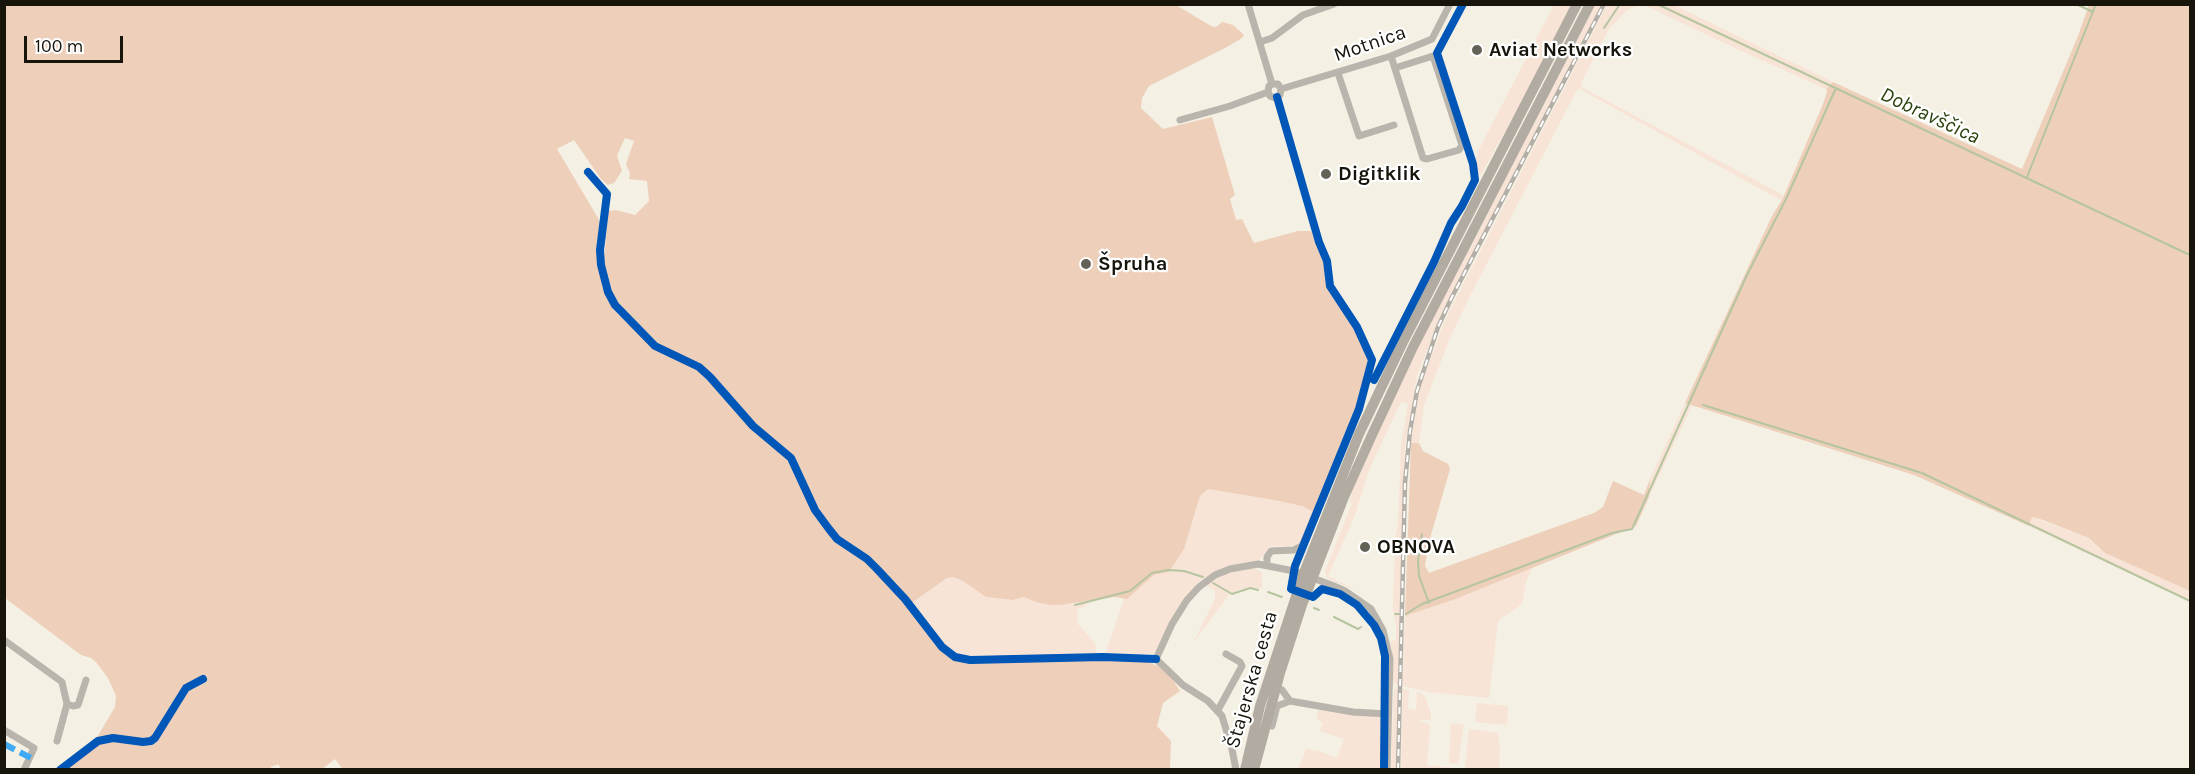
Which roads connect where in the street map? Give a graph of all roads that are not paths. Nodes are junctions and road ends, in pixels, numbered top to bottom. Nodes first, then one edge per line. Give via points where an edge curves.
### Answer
1 (1248, 4) edge
2 (1334, 4) edge
3 (1450, 4) edge
4 (1577, 4) edge
5 (1590, 4) edge
6 (1260, 42) junction
7 (1391, 56) junction
8 (1395, 68) junction
9 (1338, 73) junction
10 (1272, 84) junction
11 (1281, 89) junction
12 (1268, 92) junction
13 (1277, 97) junction
14 (1180, 120) dead end
15 (1394, 125) dead end
16 (588, 172) dead end
17 (1365, 435) junction
18 (1267, 565) junction
19 (1308, 576) junction
20 (4, 640) edge
21 (1226, 654) dead end
22 (1156, 659) junction
23 (203, 679) dead end
24 (86, 680) dead end
25 (1290, 701) junction
26 (67, 704) junction
27 (1277, 706) junction
28 (1218, 711) junction
29 (1388, 714) junction
30 (1272, 726) dead end
31 (4, 730) edge
32 (57, 741) dead end
33 (24, 770) edge
34 (60, 770) edge
35 (1236, 770) edge
36 (1245, 770) edge
37 (1254, 770) edge
38 (1387, 770) edge

1 - 6 street
2 - 6 street via 1303,15
3 - 7 street, Motnica via 1432,39
4 - 17 main road via 1409,332
5 - 17 main road
6 - 10 street
7 - 8 street
7 - 9 street, Motnica
8 - 8 street via 1423,158 1459,150 1462,145 1433,56
9 - 11 street, Motnica
9 - 15 street via 1359,136
10 - 11 street
10 - 12 street
11 - 13 street
12 - 13 street
12 - 14 street
13 - 18 street via 1327,261 1330,286 1357,327 1372,360 1359,409 1302,546 1270,551
16 - 22 street via 607,194 601,266 615,305 656,346 699,367 753,426 791,459 815,510 837,539 877,569 942,647 955,657 970,660
17 - 19 main road, Štajerska cesta via 1344,497
18 - 19 street
18 - 22 street via 1230,569 1199,586 1172,624
19 - 29 street via 1358,599 1371,609 1380,624 1390,659
19 - 36 main road, Štajerska cesta via 1266,687
19 - 37 main road, Štajerska cesta
20 - 26 street via 60,680
21 - 28 street via 1242,666
22 - 28 street
23 - 34 street via 186,688 151,741 98,741
24 - 26 street via 78,705
25 - 27 street
25 - 27 street via 1282,690
25 - 29 street
26 - 32 street
27 - 30 street
28 - 35 street via 1233,749
29 - 38 street
31 - 33 street via 34,748

